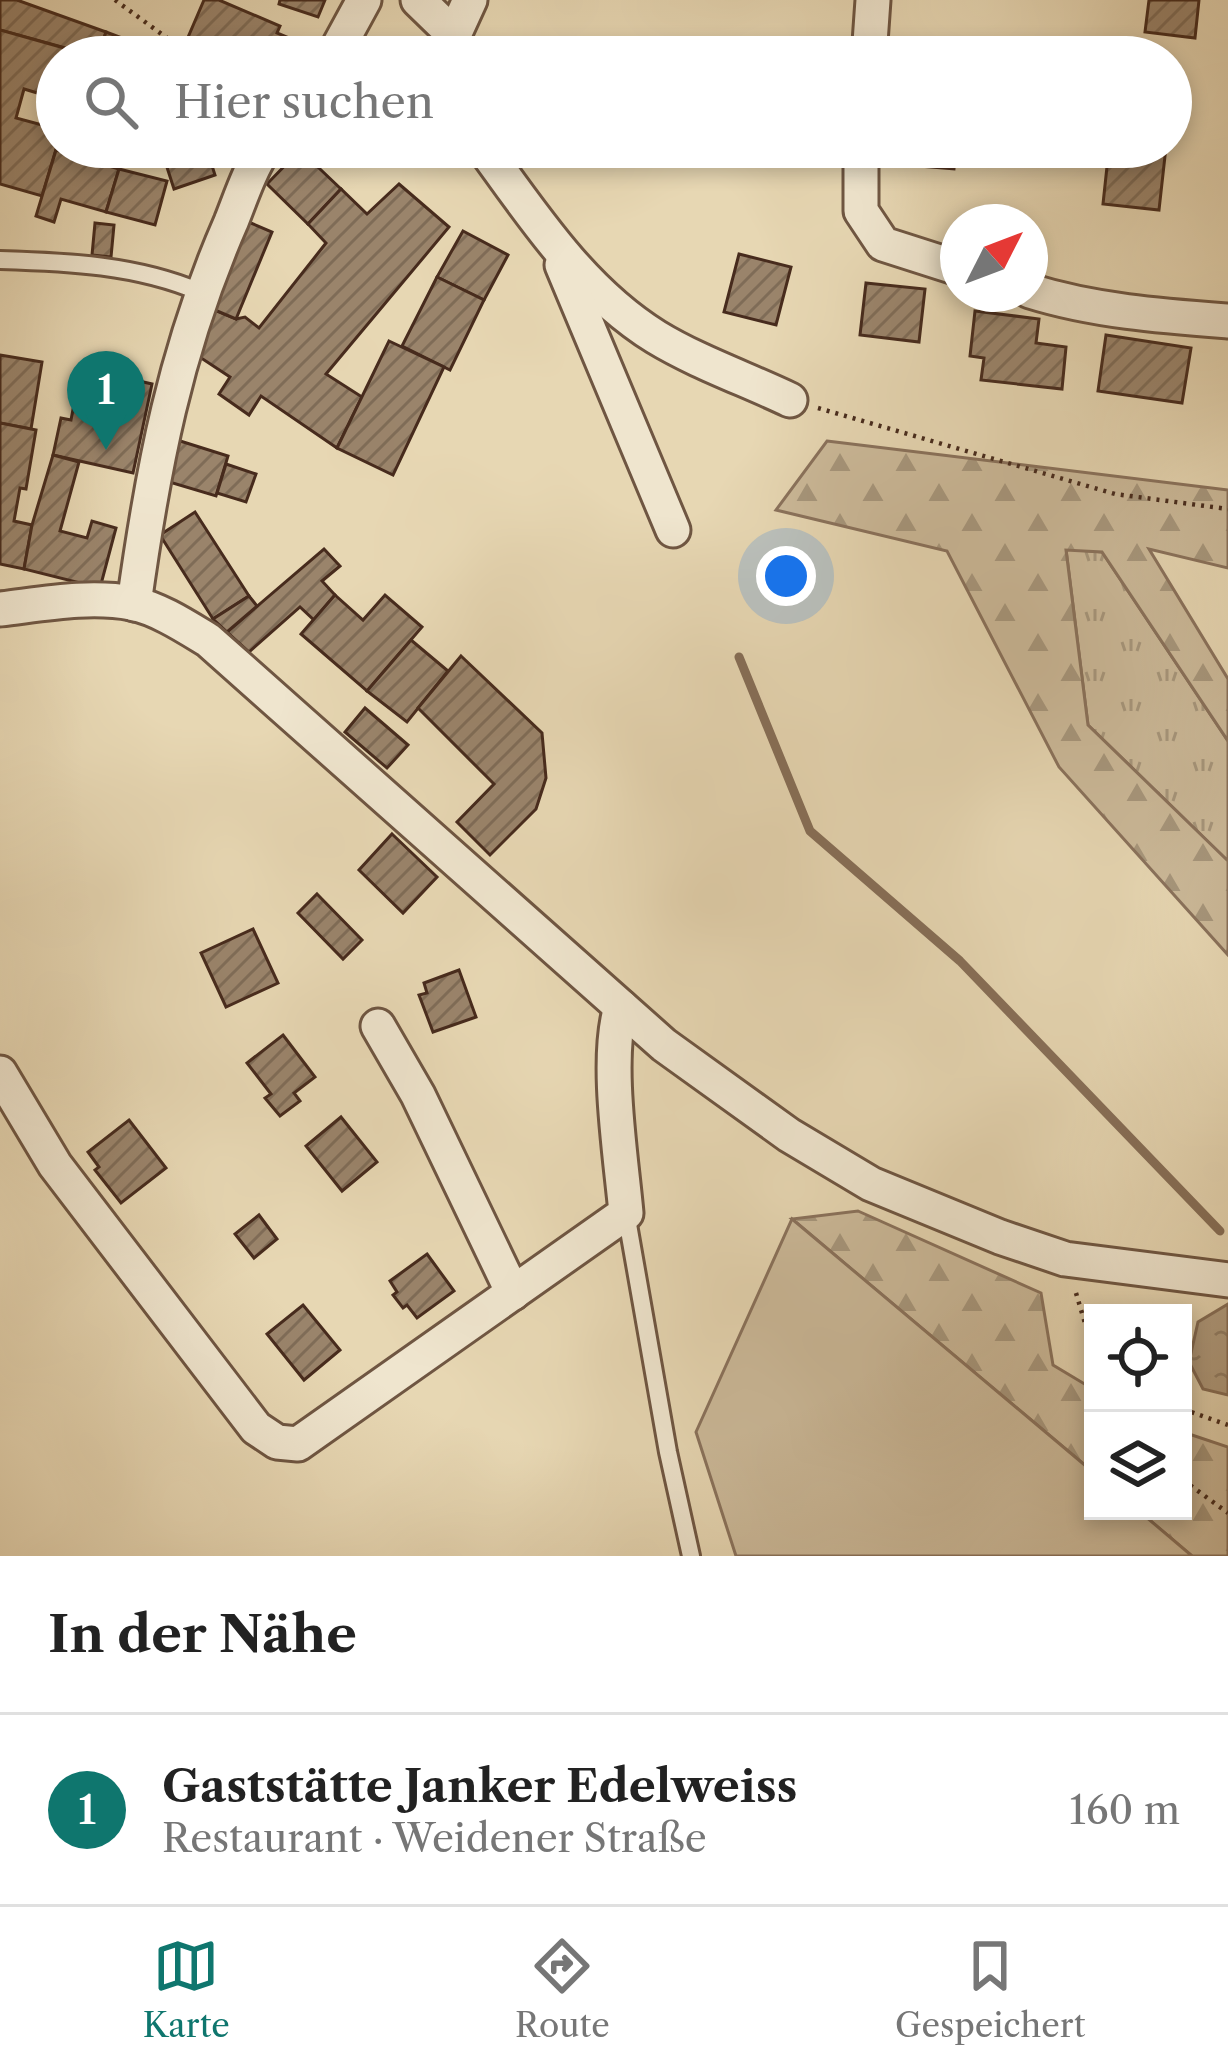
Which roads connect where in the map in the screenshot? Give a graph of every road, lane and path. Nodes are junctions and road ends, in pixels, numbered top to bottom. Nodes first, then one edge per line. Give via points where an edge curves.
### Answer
1 (116, 0) edge
2 (364, 0) edge
3 (418, 0) edge
4 (470, 0) edge
5 (873, 0) edge
6 (165, 36) edge
7 (344, 36) edge
8 (447, 36) edge
9 (458, 36) edge
10 (870, 36) edge
11 (256, 168) edge
12 (498, 168) edge
13 (861, 168) edge
14 (552, 242) junction
15 (0, 260) edge
16 (940, 262) edge
17 (200, 292) junction
18 (1048, 297) edge
19 (1228, 321) edge
20 (790, 400) joint
21 (1228, 509) edge
22 (673, 530) dead end
23 (134, 604) junction
24 (0, 608) edge
25 (621, 1006) junction
26 (378, 1026) dead end
27 (0, 1073) edge
28 (626, 1213) junction
29 (1065, 1258) junction
30 (1228, 1280) edge
31 (513, 1293) junction
32 (1084, 1320) edge
33 (1192, 1411) edge
34 (1228, 1425) edge
35 (1192, 1487) edge
36 (1228, 1513) edge
37 (691, 1556) edge

1 - 6 path
2 - 7 street
3 - 8 street
4 - 9 street
5 - 10 street
11 - 17 street
12 - 14 street
13 - 16 street via 861,211 883,244
14 - 20 street via 656,337
14 - 22 street
15 - 17 lane via 160,275
17 - 23 street via 154,461
18 - 19 street
20 - 21 path via 1115,494
23 - 24 street
23 - 25 street via 208,640
25 - 28 street via 616,1089
25 - 29 street via 747,1107 872,1184
26 - 31 street
27 - 31 street via 55,1165 256,1427 278,1442 298,1444
28 - 31 street
28 - 37 lane
29 - 30 street
29 - 32 path
33 - 34 path
35 - 36 path

